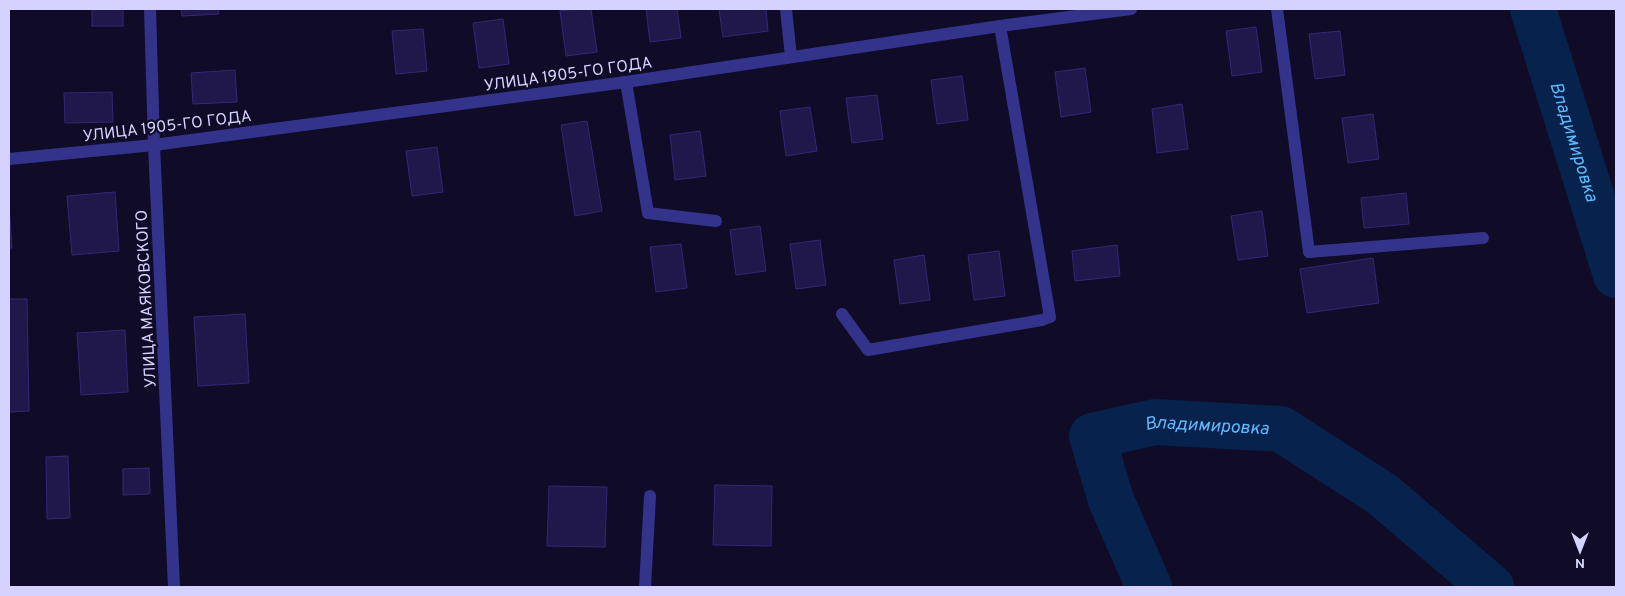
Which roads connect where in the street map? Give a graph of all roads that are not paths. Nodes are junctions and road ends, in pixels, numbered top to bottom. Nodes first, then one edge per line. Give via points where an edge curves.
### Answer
1 (150, 9) edge
2 (786, 9) edge
3 (1130, 9) edge
4 (1277, 9) edge
5 (1000, 26) junction
6 (791, 57) junction
7 (626, 82) junction
8 (154, 145) junction
9 (9, 158) edge
10 (716, 221) dead end
11 (1482, 238) dead end
12 (842, 314) dead end
13 (650, 496) dead end
14 (174, 587) edge
15 (645, 587) edge

1 - 8 street, УЛИЦА МАЯКОВСКОГО
2 - 6 street
3 - 5 street, УЛИЦА 1905-ГО ГОДА
4 - 11 street via 1308,252
5 - 6 street, УЛИЦА 1905-ГО ГОДА
5 - 12 street via 1050,317 868,350
6 - 7 street, УЛИЦА 1905-ГО ГОДА
7 - 8 street, УЛИЦА 1905-ГО ГОДА
7 - 10 street via 648,213
8 - 9 street, УЛИЦА 1905-ГО ГОДА
8 - 14 street, УЛИЦА МАЯКОВСКОГО
13 - 15 street

